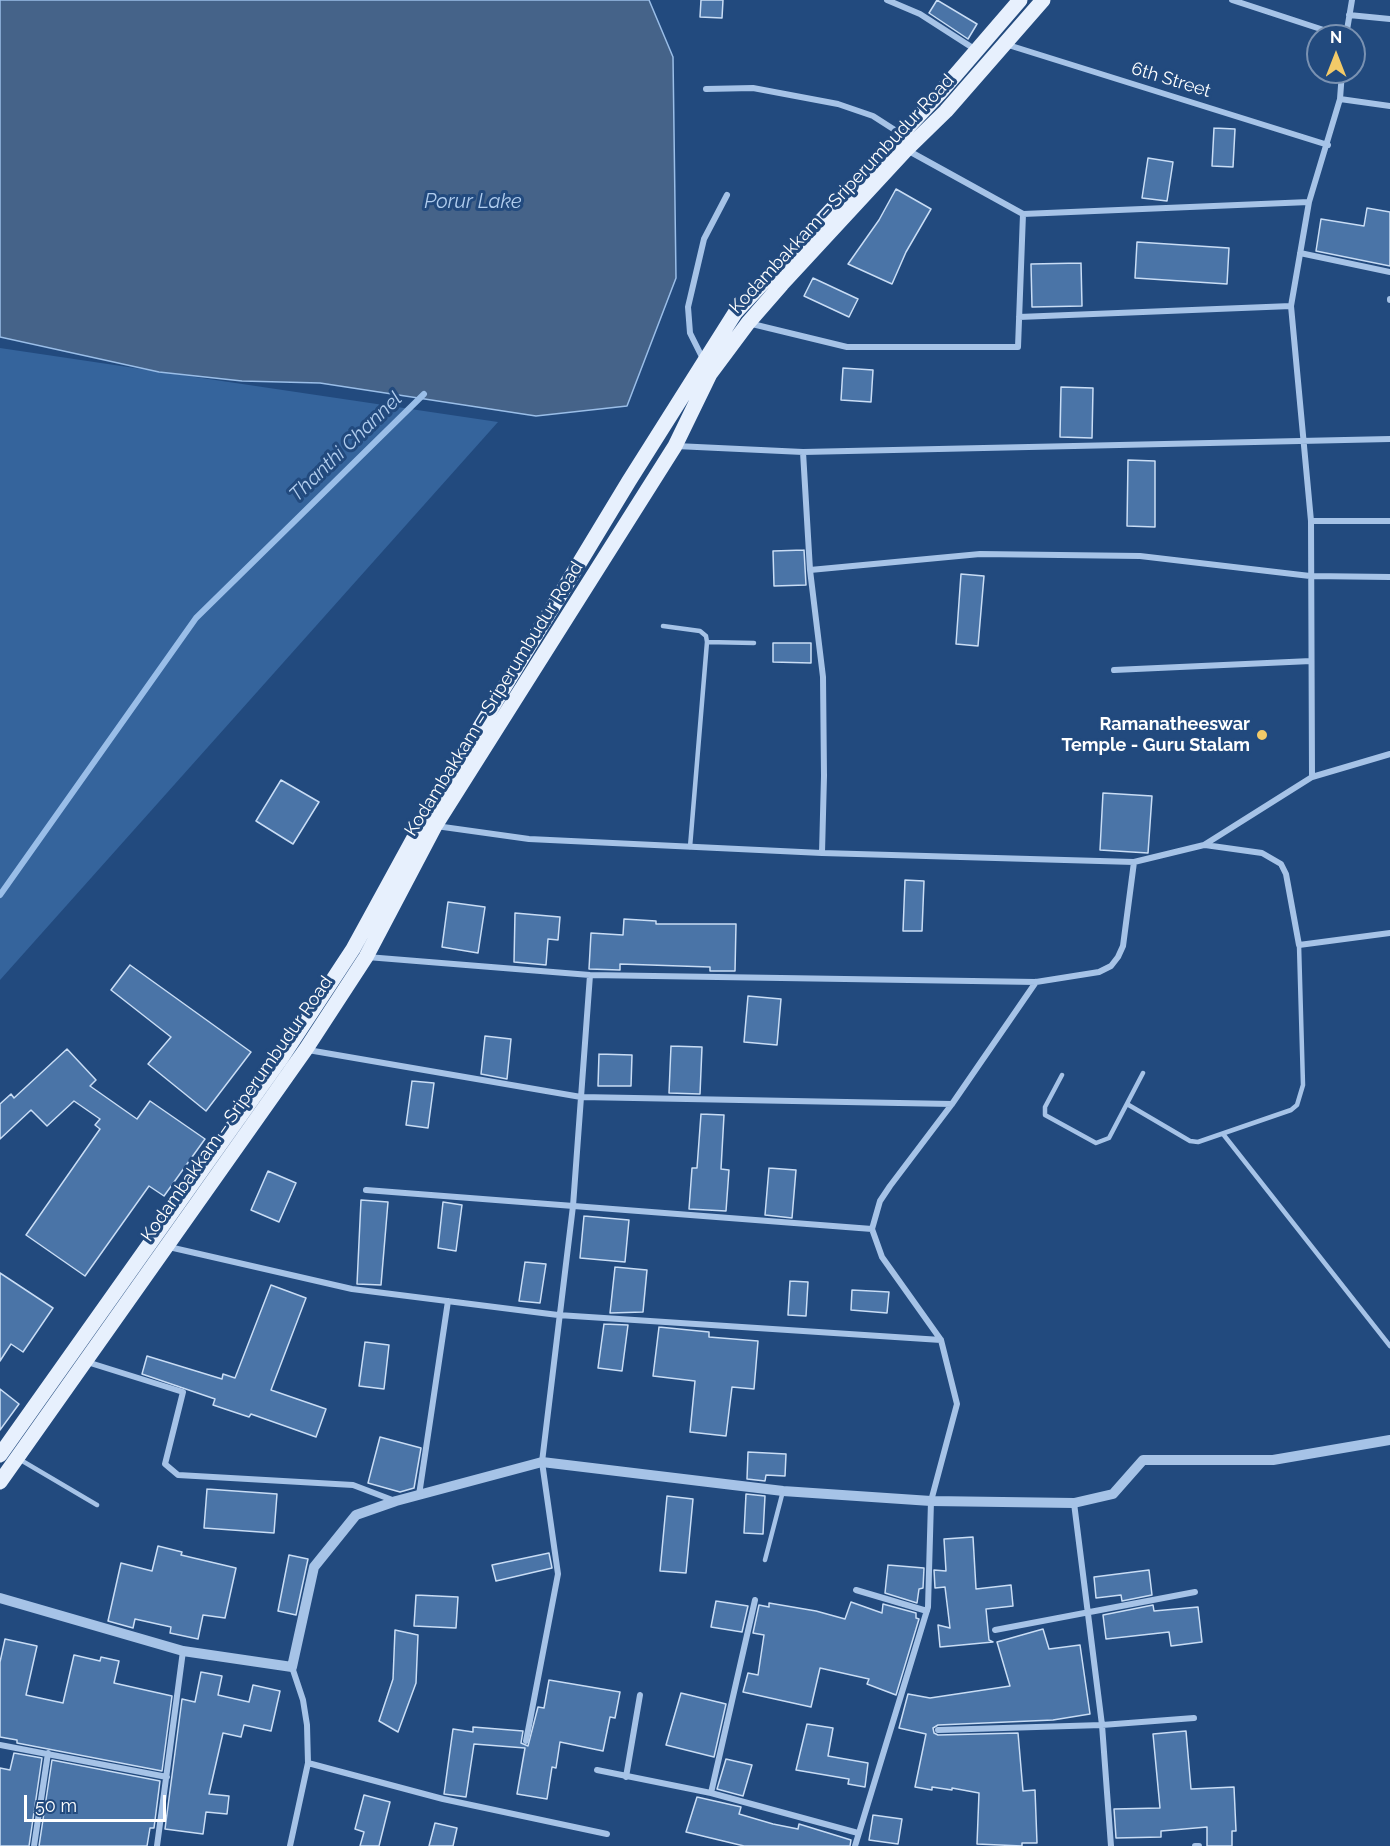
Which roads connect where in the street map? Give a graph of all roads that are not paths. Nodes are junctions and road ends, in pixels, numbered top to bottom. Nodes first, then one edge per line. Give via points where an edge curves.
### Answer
1 (887, 0) edge
2 (1020, 0) edge
3 (1043, 0) edge
4 (1232, 0) edge
5 (1352, 0) edge
6 (1349, 15) junction
7 (1390, 19) edge
8 (1307, 24) edge
9 (1347, 24) edge
10 (1005, 44) junction
11 (977, 50) junction
12 (1341, 84) edge
13 (706, 88) dead end
14 (1340, 99) junction
15 (1390, 106) edge
16 (900, 133) junction
17 (1328, 145) junction
18 (910, 147) junction
19 (728, 195) dead end
20 (1309, 202) junction
21 (1023, 214) junction
22 (1300, 253) junction
23 (1390, 272) edge
24 (1291, 306) junction
25 (1019, 317) junction
26 (748, 323) junction
27 (704, 359) junction
28 (1390, 439) edge
29 (1305, 440) junction
30 (675, 446) junction
31 (803, 452) junction
32 (629, 481) junction
33 (647, 491) junction
34 (1311, 521) junction
35 (1390, 521) edge
36 (810, 570) junction
37 (1310, 576) junction
38 (1390, 577) edge
39 (663, 626) dead end
40 (707, 642) junction
41 (754, 643) dead end
42 (1311, 662) junction
43 (1114, 670) dead end
44 (1390, 754) edge
45 (1312, 777) junction
46 (428, 825) junction
47 (1204, 845) junction
48 (690, 847) junction
49 (822, 853) junction
50 (1134, 862) junction
51 (1390, 933) edge
52 (1299, 945) junction
53 (366, 957) junction
54 (590, 975) junction
55 (1036, 982) junction
56 (306, 1049) junction
57 (1143, 1073) dead end
58 (1062, 1075) dead end
59 (580, 1097) junction
60 (952, 1104) junction
61 (1127, 1104) junction
62 (1223, 1134) junction
63 (366, 1190) dead end
64 (573, 1206) junction
65 (872, 1229) junction
66 (166, 1246) junction
67 (448, 1300) junction
68 (558, 1315) junction
69 (941, 1340) junction
70 (1390, 1346) edge
71 (86, 1361) junction
72 (1390, 1440) edge
73 (0, 1455) edge
74 (17, 1457) junction
75 (542, 1462) junction
76 (0, 1482) edge
77 (783, 1491) junction
78 (419, 1495) junction
79 (396, 1501) junction
80 (931, 1501) junction
81 (1074, 1503) junction
82 (97, 1505) dead end
83 (765, 1560) dead end
84 (856, 1590) dead end
85 (1195, 1592) dead end
86 (0, 1598) edge
87 (755, 1600) dead end
88 (927, 1611) junction
89 (1088, 1614) junction
90 (995, 1630) dead end
91 (183, 1651) junction
92 (292, 1667) junction
93 (640, 1695) dead end
94 (1194, 1718) dead end
95 (1102, 1725) junction
96 (938, 1730) dead end
97 (526, 1741) dead end
98 (0, 1745) edge
99 (48, 1753) junction
100 (308, 1763) junction
101 (597, 1770) dead end
102 (167, 1777) junction
103 (626, 1777) junction
104 (711, 1793) junction
105 (858, 1833) junction
106 (607, 1834) dead end
107 (34, 1846) edge
108 (158, 1846) edge
109 (290, 1846) edge
110 (855, 1846) edge
111 (1111, 1846) edge
112 (1195, 1846) edge
113 (1199, 1846) edge

1 - 11 street via 920,14
2 - 11 main road, Kodambakkam – Sriperumbudur Road
3 - 10 main road, Kodambakkam – Sriperumbudur Road
4 - 8 street
5 - 6 street
6 - 7 street
6 - 9 street
10 - 17 street, 6th Street
10 - 18 main road, Kodambakkam – Sriperumbudur Road
11 - 16 main road, Kodambakkam – Sriperumbudur Road
12 - 14 street
13 - 16 street via 753,88 838,104 873,116
14 - 15 street
14 - 17 street
16 - 18 street
16 - 27 main road, Kodambakkam – Sriperumbudur Road via 735,313
17 - 20 street
18 - 21 street
18 - 26 main road, Kodambakkam – Sriperumbudur Road
19 - 27 street via 704,239 688,307 690,333
20 - 21 street
20 - 22 street
21 - 25 street
22 - 23 street
22 - 24 street
24 - 25 street
24 - 29 street
25 - 26 street via 1018,347 847,347
26 - 30 main road, Kodambakkam – Sriperumbudur Road via 710,374
27 - 32 main road, Kodambakkam – Sriperumbudur Road
28 - 29 street
29 - 31 street
29 - 34 street
30 - 31 street
30 - 33 main road, Kodambakkam – Sriperumbudur Road
31 - 36 street
32 - 33 main road
32 - 46 main road, Kodambakkam – Sriperumbudur Road
33 - 46 main road, Kodambakkam – Sriperumbudur Road
34 - 35 street
34 - 37 street
36 - 37 street via 980,554 1140,556
36 - 49 street via 823,677
37 - 38 street
37 - 42 street
39 - 40 lane via 700,631
40 - 41 lane
40 - 48 lane
42 - 43 street
42 - 45 street
44 - 45 street
45 - 47 street
46 - 48 street via 529,839
46 - 53 main road, Kodambakkam – Sriperumbudur Road
46 - 73 main road, Kodambakkam – Sriperumbudur Road via 282,1057
47 - 50 street
47 - 52 street via 1262,853 1281,864
48 - 49 street
49 - 50 street
50 - 55 street via 1123,946 1111,966 1099,972
51 - 52 street
52 - 62 lane via 1304,1085 1301,1099 1291,1110
53 - 54 street
53 - 56 main road, Kodambakkam – Sriperumbudur Road
54 - 55 street
54 - 59 street
55 - 60 street
56 - 59 street
56 - 66 main road, Kodambakkam – Sriperumbudur Road
57 - 61 lane
58 - 61 lane via 1045,1107 1045,1115 1091,1142 1109,1138
59 - 60 street
59 - 64 street
60 - 65 street via 880,1201
61 - 62 lane via 1190,1141
62 - 70 lane
63 - 64 street
64 - 65 street
64 - 68 street
65 - 69 street via 882,1257
66 - 67 street via 352,1289
66 - 71 main road, Kodambakkam – Sriperumbudur Road
67 - 68 street
67 - 78 street
68 - 69 street
68 - 75 street
69 - 80 street via 957,1404
71 - 74 main road, Kodambakkam – Sriperumbudur Road
71 - 79 street via 183,1392 165,1464 178,1475 353,1485
72 - 81 street via 1273,1460 1143,1460 1113,1494
74 - 76 main road, Kodambakkam – Sriperumbudur Road
74 - 82 lane
75 - 77 street
75 - 78 street
75 - 97 street via 558,1574
77 - 80 street
77 - 83 lane
78 - 79 street
79 - 92 street via 356,1515 314,1567
80 - 81 street
80 - 88 street
81 - 89 street
84 - 88 street
85 - 89 street
86 - 91 street
87 - 104 street
88 - 105 street
89 - 90 street
89 - 95 street
91 - 92 street
91 - 102 street
92 - 100 street via 303,1700
93 - 103 street
94 - 95 street
95 - 96 street
95 - 111 street
98 - 99 street
99 - 102 street
99 - 107 street
100 - 106 street via 442,1799
100 - 109 street
101 - 103 street
102 - 108 street
103 - 104 street
104 - 105 street
105 - 110 street
112 - 113 street

